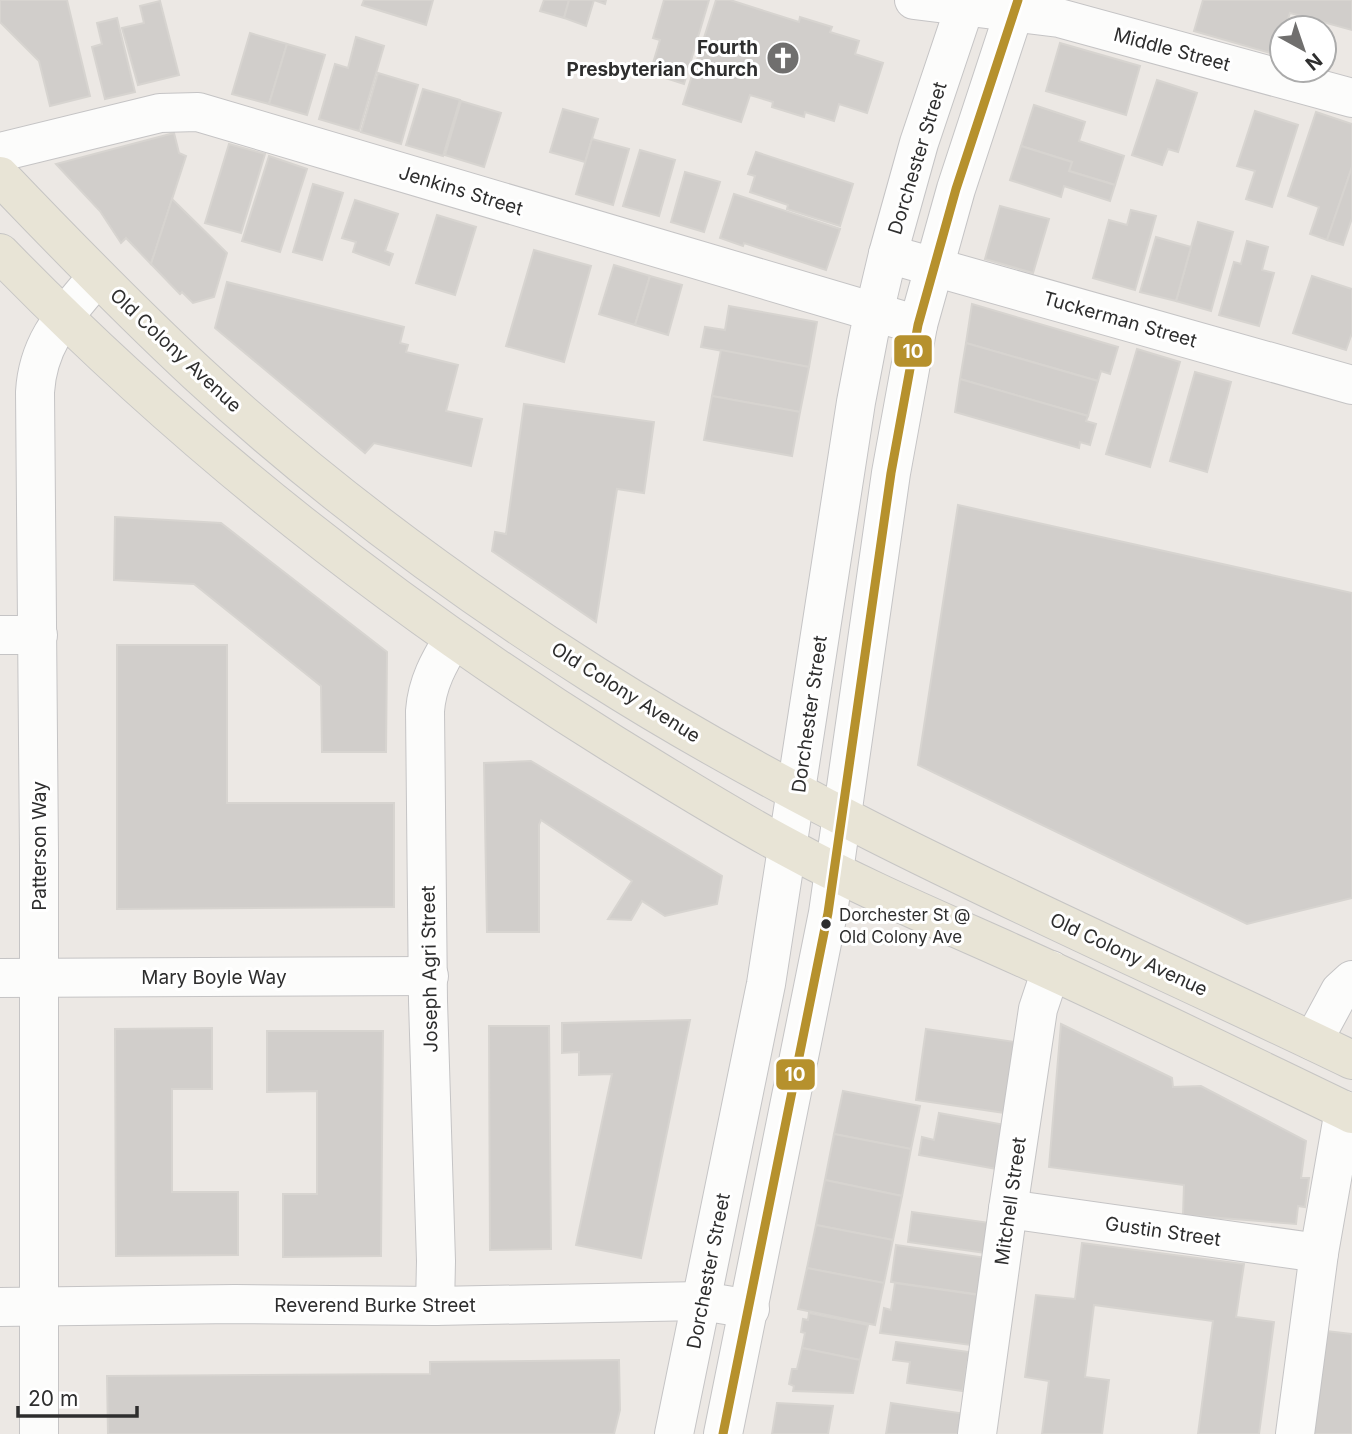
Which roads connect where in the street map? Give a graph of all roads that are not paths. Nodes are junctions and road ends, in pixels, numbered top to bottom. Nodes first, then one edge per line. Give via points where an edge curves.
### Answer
1 (914, 0) edge
2 (990, 6) edge
3 (1352, 98) edge
4 (0, 152) edge
5 (0, 176) edge
6 (0, 253) edge
7 (888, 254) junction
8 (933, 266) junction
9 (97, 277) junction
10 (874, 312) junction
11 (64, 316) junction
12 (918, 325) junction
13 (1352, 385) edge
14 (833, 550) junction
15 (880, 555) junction
16 (0, 635) edge
17 (38, 635) junction
18 (453, 639) junction
19 (797, 791) junction
20 (842, 816) junction
21 (788, 848) junction
22 (834, 871) junction
23 (1051, 971) junction
24 (429, 976) junction
25 (0, 978) edge
26 (39, 978) junction
27 (1352, 980) edge
28 (1312, 1041) junction
29 (1352, 1060) edge
30 (1348, 1112) edge
31 (1008, 1209) junction
32 (1319, 1253) junction
33 (702, 1301) junction
34 (435, 1306) junction
35 (0, 1307) edge
36 (40, 1307) junction
37 (750, 1309) junction
38 (39, 1434) edge
39 (674, 1434) edge
40 (723, 1434) edge
41 (977, 1434) edge
42 (1294, 1434) edge

1 - 2 street, Middle Street
2 - 3 street, Middle Street via 1059,18
2 - 7 street, Dorchester Street via 919,143
2 - 8 street
4 - 10 street, Jenkins Street via 160,113 198,112
5 - 9 main road, Old Colony Avenue
6 - 11 main road
7 - 8 street, Tuckerman Street
7 - 10 street, Dorchester Street
8 - 12 street
8 - 13 street, Tuckerman Street
9 - 11 street, Patterson Way
9 - 19 main road, Old Colony Avenue via 262,431 422,556 592,673
10 - 12 street, Jenkins Street
10 - 14 street, Dorchester Street
11 - 17 street, Patterson Way via 49,337 36,377
11 - 18 main road via 229,467 332,551
12 - 15 street
14 - 15 street
14 - 19 street, Dorchester Street
15 - 20 street
16 - 17 street
17 - 26 street, Patterson Way
18 - 21 main road via 565,714
18 - 24 street, Joseph Agri Street via 426,695
19 - 20 main road, Old Colony Avenue
19 - 21 street, Dorchester Street
20 - 22 street
20 - 28 main road, Old Colony Avenue
21 - 22 main road
21 - 33 street, Dorchester Street via 766,984
22 - 23 main road
22 - 37 street
23 - 30 main road
23 - 31 street, Mitchell Street via 1038,1009
24 - 26 street, Mary Boyle Way
24 - 34 street, Joseph Agri Street
25 - 26 street, Mary Boyle Way
26 - 36 street, Patterson Way
27 - 28 street via 1339,991
28 - 29 main road, Old Colony Avenue
30 - 32 street
31 - 32 street, Gustin Street
31 - 41 street, Mitchell Street
32 - 42 street
33 - 34 street, Reverend Burke Street
33 - 37 street, Reverend Burke Street
33 - 39 street, Dorchester Street
34 - 36 street, Reverend Burke Street
35 - 36 street, Reverend Burke Street
36 - 38 street, Patterson Way
37 - 40 street

